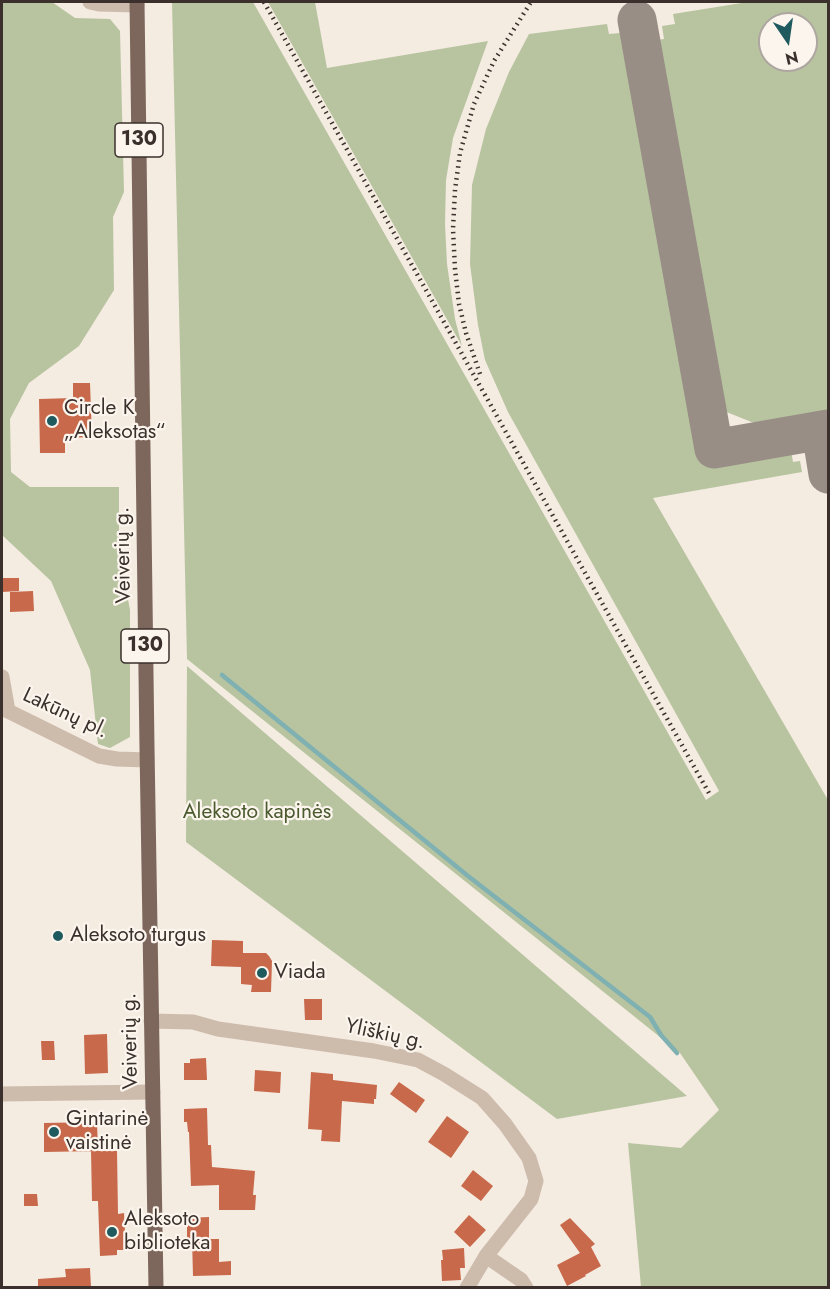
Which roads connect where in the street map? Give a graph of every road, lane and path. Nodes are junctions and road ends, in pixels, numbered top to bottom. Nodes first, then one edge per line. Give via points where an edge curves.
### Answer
1 (90, 2) edge
2 (137, 3) edge
3 (2, 677) edge
4 (5, 710) edge
5 (147, 760) junction
6 (151, 1021) junction
7 (153, 1092) junction
8 (2, 1094) edge
9 (486, 1256) junction
10 (156, 1287) edge
11 (467, 1287) edge
12 (526, 1287) edge

1 - 2 street
2 - 5 main road, Veiverių g. / 130
3 - 4 street
4 - 5 street, Lakūnų pl. via 99,756
5 - 6 main road, Veiverių g. / 130
6 - 7 main road, Veiverių g. / 130
6 - 9 street, Yliškių g. via 193,1022 418,1060 482,1098 529,1158 536,1181 531,1199
7 - 8 street
7 - 10 main road, Veiverių g. / 130
9 - 11 street, Yliškių g.
9 - 12 street

